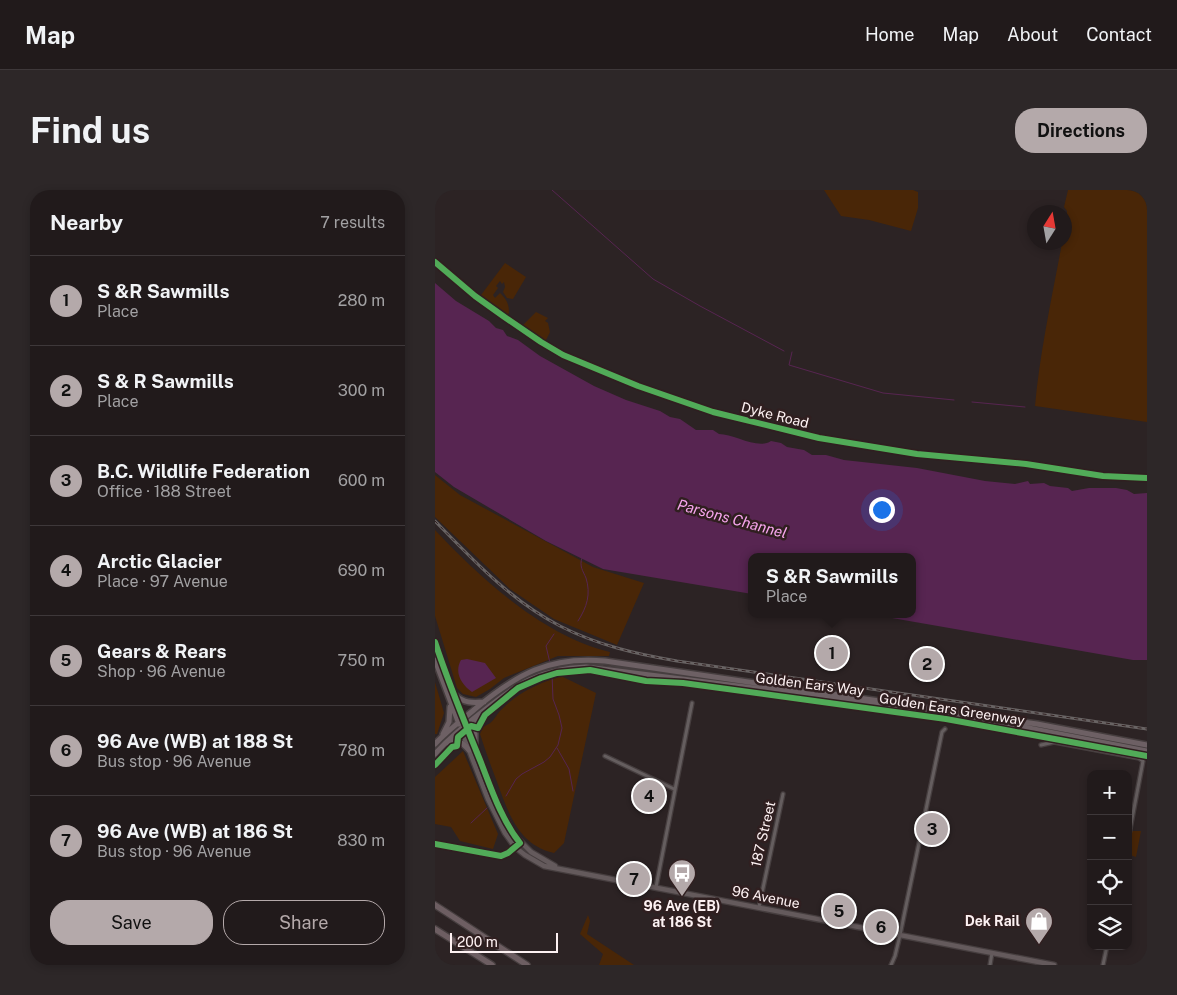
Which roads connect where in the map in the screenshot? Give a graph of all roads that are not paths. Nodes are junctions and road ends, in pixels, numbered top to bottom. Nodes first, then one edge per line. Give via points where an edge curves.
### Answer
1 (435, 262) edge
2 (1147, 478) edge
3 (435, 642) edge
4 (435, 660) edge
5 (451, 695) junction
6 (484, 702) junction
7 (692, 703) dead end
8 (481, 713) junction
9 (462, 722) junction
10 (461, 729) junction
11 (945, 729) dead end
12 (437, 742) edge
13 (443, 745) junction
14 (1041, 745) dead end
15 (1147, 745) edge
16 (472, 750) junction
17 (1147, 752) edge
18 (435, 754) edge
19 (605, 756) dead end
20 (674, 789) junction
21 (783, 794) dead end
22 (1132, 819) edge
23 (519, 843) junction
24 (435, 844) edge
25 (515, 847) junction
26 (561, 869) junction
27 (656, 887) junction
28 (435, 905) edge
29 (759, 907) junction
30 (435, 929) edge
31 (900, 935) junction
32 (1106, 950) edge
33 (992, 953) junction
34 (492, 965) edge
35 (527, 965) edge
36 (891, 965) edge
37 (990, 965) edge
38 (1055, 965) edge
39 (1103, 965) edge

1 - 2 street, Dyke Road via 475,296 563,355 713,412 819,438 917,454 1027,464 1103,476
3 - 5 main road
4 - 5 main road
5 - 6 main road via 468,703
5 - 9 main road
5 - 12 main road via 449,722
6 - 9 main road, Golden Ears Way
6 - 15 main road, Golden Ears Way via 506,684 546,666 570,661 605,661 1021,721
7 - 20 street
8 - 9 main road, Golden Ears Way
8 - 16 main road via 475,727
8 - 17 main road, Golden Ears Way via 528,680 579,667 604,668 1003,723
9 - 10 main road, Golden Ears Way
9 - 12 main road, Golden Ears Way
9 - 16 main road
10 - 13 main road, Golden Ears Way
10 - 16 main road
11 - 31 street
13 - 16 main road via 458,741
13 - 18 main road, Golden Ears Way
14 - 22 street via 1055,742 1143,761
16 - 23 main road
16 - 25 main road via 491,805
19 - 20 street
20 - 27 street
21 - 29 street, 187 Street
23 - 25 main road
23 - 26 main road, 96 Avenue
24 - 25 main road via 501,856
25 - 26 main road, 96 Avenue via 544,866
26 - 27 main road, 96 Avenue
27 - 29 main road, 96 Avenue
28 - 35 highway
29 - 31 main road, 96 Avenue
30 - 34 highway
31 - 33 main road, 96 Avenue
31 - 36 street
32 - 39 street
33 - 37 street
33 - 38 main road, 96 Avenue

